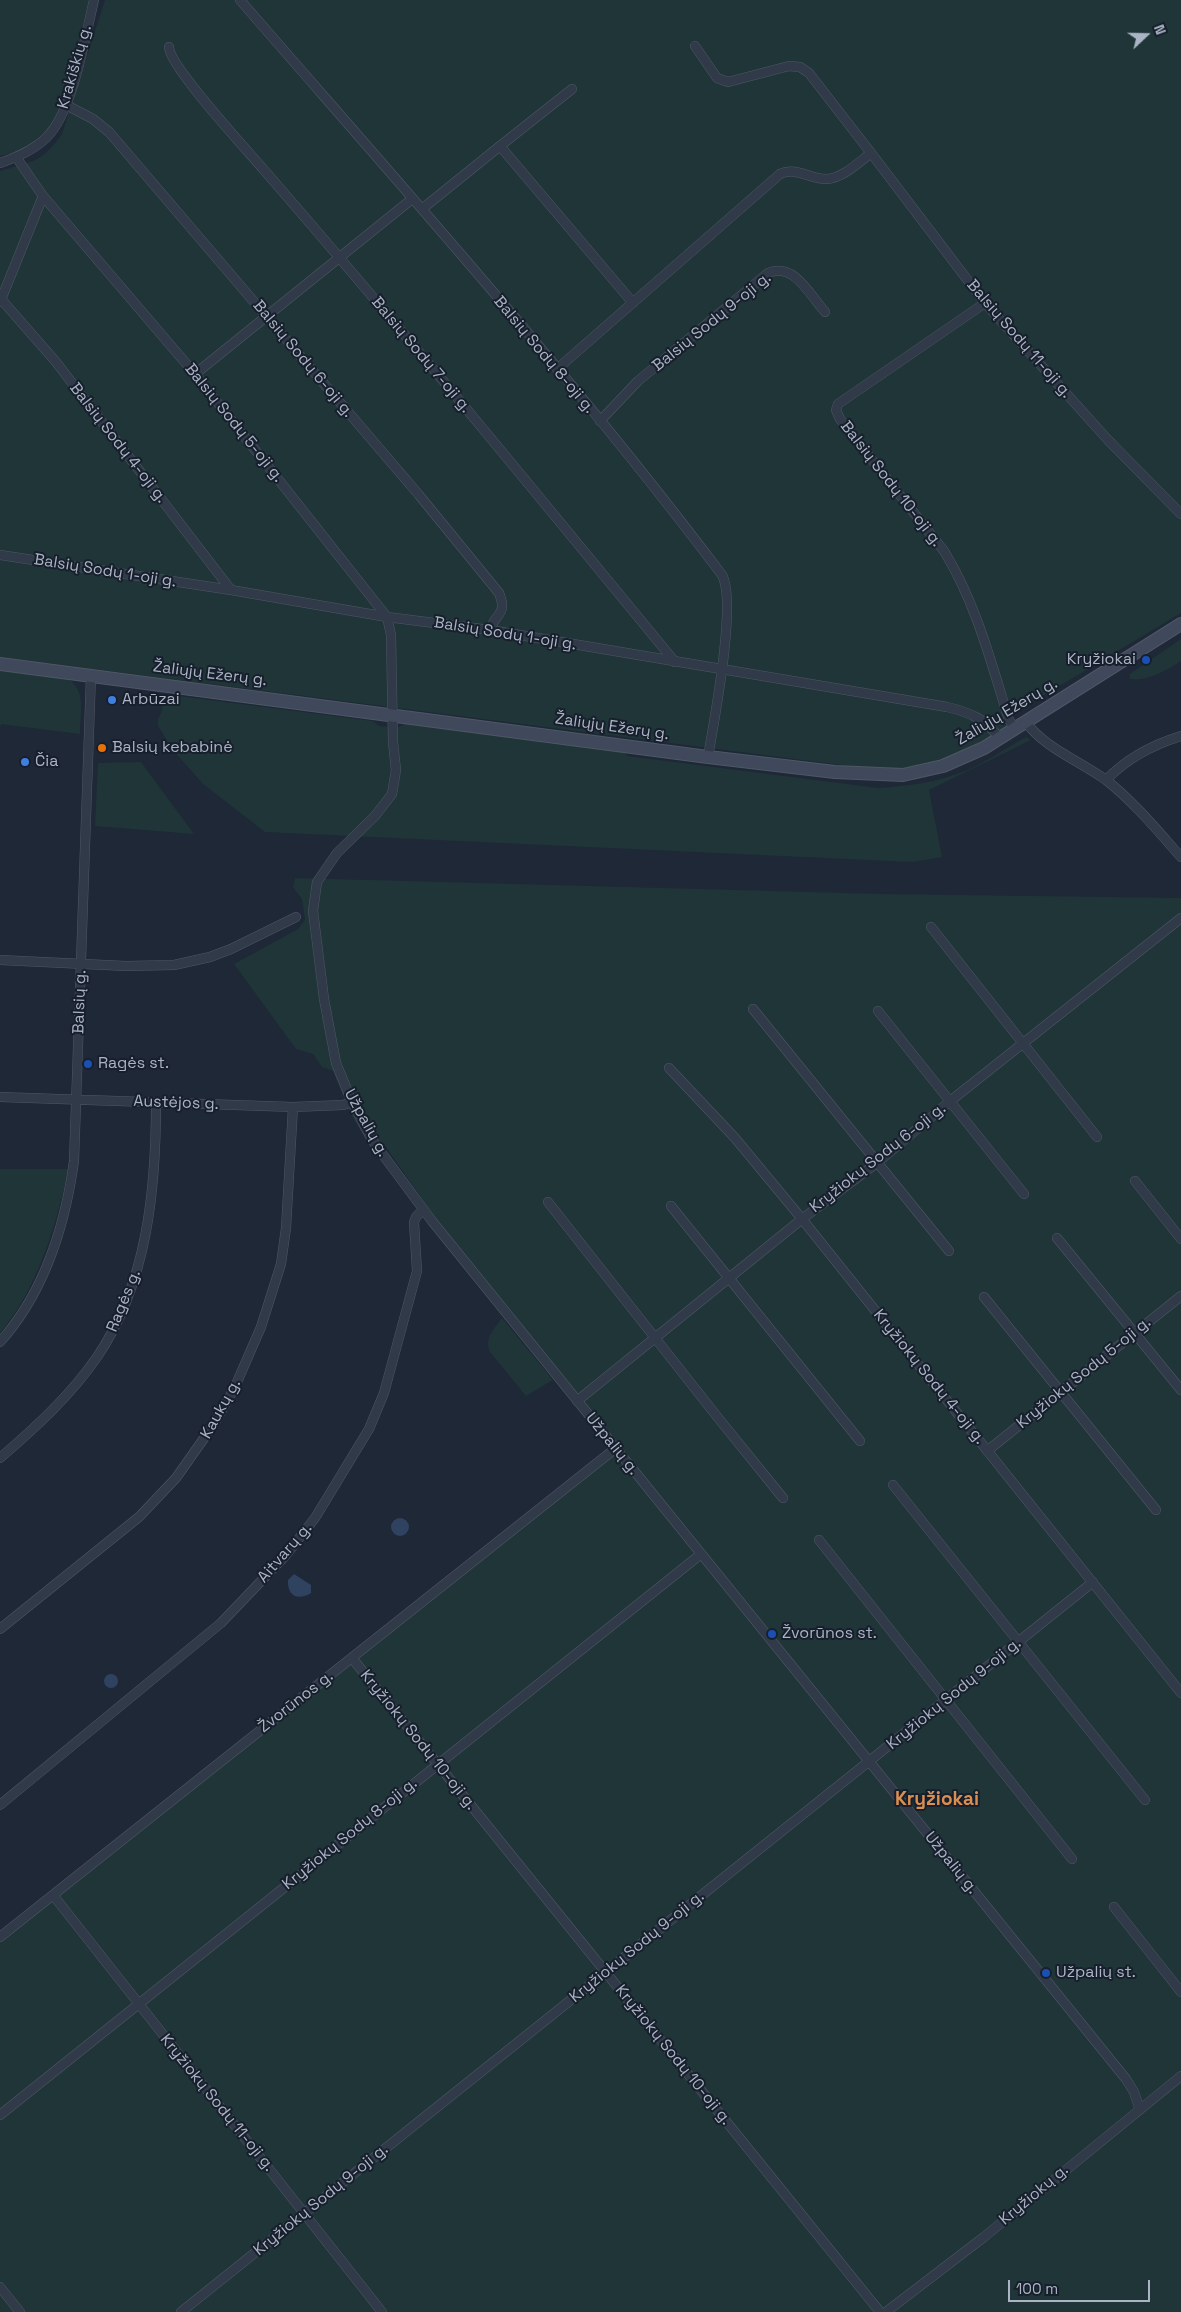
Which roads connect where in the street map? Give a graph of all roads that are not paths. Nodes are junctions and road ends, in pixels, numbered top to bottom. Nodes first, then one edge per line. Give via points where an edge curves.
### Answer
1 (94, 0) edge
2 (240, 0) edge
3 (170, 46) dead end
4 (695, 46) dead end
5 (572, 89) dead end
6 (68, 106) junction
7 (500, 146) junction
8 (871, 153) junction
9 (16, 157) junction
10 (0, 162) edge
11 (43, 196) junction
12 (412, 199) junction
13 (422, 209) junction
14 (340, 257) junction
15 (0, 300) edge
16 (633, 302) junction
17 (985, 303) junction
18 (825, 312) dead end
19 (267, 317) junction
20 (557, 369) junction
21 (194, 374) junction
22 (600, 421) junction
23 (1181, 514) edge
24 (0, 555) edge
25 (231, 590) junction
26 (387, 617) junction
27 (1181, 624) edge
28 (490, 630) junction
29 (675, 662) junction
30 (0, 664) edge
31 (722, 670) junction
32 (91, 675) junction
33 (393, 714) junction
34 (1020, 725) junction
35 (1181, 736) edge
36 (999, 738) junction
37 (708, 756) junction
38 (1106, 780) junction
39 (1181, 857) edge
40 (296, 916) dead end
41 (1181, 918) edge
42 (931, 927) dead end
43 (0, 960) edge
44 (81, 963) junction
45 (753, 1009) dead end
46 (878, 1011) dead end
47 (1024, 1043) junction
48 (669, 1068) dead end
49 (0, 1097) edge
50 (78, 1099) junction
51 (352, 1102) junction
52 (949, 1102) junction
53 (156, 1103) junction
54 (293, 1107) junction
55 (1097, 1137) dead end
56 (878, 1162) junction
57 (1135, 1181) dead end
58 (1024, 1194) dead end
59 (548, 1202) dead end
60 (671, 1206) dead end
61 (423, 1210) junction
62 (802, 1219) junction
63 (1057, 1238) dead end
64 (1181, 1239) edge
65 (949, 1251) dead end
66 (729, 1280) junction
67 (1181, 1296) edge
68 (984, 1297) dead end
69 (1134, 1333) junction
70 (656, 1337) junction
71 (0, 1342) edge
72 (1181, 1390) edge
73 (1060, 1392) junction
74 (577, 1401) junction
75 (860, 1441) dead end
76 (616, 1448) junction
77 (988, 1451) junction
78 (0, 1458) edge
79 (894, 1484) dead end
80 (783, 1498) dead end
81 (1156, 1510) dead end
82 (819, 1540) dead end
83 (701, 1554) junction
84 (1094, 1582) junction
85 (0, 1629) edge
86 (1019, 1642) junction
87 (352, 1658) junction
88 (1181, 1693) edge
89 (946, 1701) junction
90 (869, 1762) junction
91 (438, 1764) junction
92 (1145, 1800) dead end
93 (0, 1805) edge
94 (1072, 1859) dead end
95 (52, 1895) junction
96 (1114, 1907) dead end
97 (0, 1937) edge
98 (606, 1972) junction
99 (1181, 1992) edge
100 (138, 2004) junction
101 (1181, 2076) edge
102 (1140, 2110) junction
103 (0, 2115) edge
104 (304, 2212) junction
105 (0, 2287) edge
106 (20, 2312) edge
107 (181, 2312) edge
108 (382, 2312) edge
109 (880, 2312) edge
110 (886, 2312) edge

1 - 6 street, Krakiškių g.
2 - 12 street, Balsių Sodų 8-oji g.
3 - 14 street, Balsių Sodų 7-oji g. via 172,57 210,107
4 - 8 street, Balsių Sodų 11-oji g. via 717,78 728,82 789,66 800,67 809,73
5 - 7 street
6 - 9 street, Krakiškių g. via 48,136
6 - 19 street, Balsių Sodų 6-oji g. via 110,132
7 - 13 street
7 - 16 street
8 - 16 street via 846,172 828,179 794,172 780,174
8 - 17 street, Balsių Sodų 11-oji g.
9 - 10 street, Krakiškių g.
9 - 11 street, Balsių Sodų 5-oji g.
11 - 15 street
11 - 21 street, Balsių Sodų 5-oji g.
12 - 13 street, Balsių Sodų 8-oji g.
12 - 14 street
13 - 20 street, Balsių Sodų 8-oji g.
14 - 19 street
14 - 29 street, Balsių Sodų 7-oji g.
15 - 25 street, Balsių Sodų 4-oji g. via 56,362
16 - 20 street
17 - 23 street, Balsių Sodų 11-oji g. via 1108,440
17 - 34 street, Balsių Sodų 10-oji g. via 838,404 836,410 958,574 975,613 1009,720
18 - 22 street, Balsių Sodų 9-oji g. via 792,273 781,270 768,273 638,382
19 - 21 street
19 - 28 street, Balsių Sodų 6-oji g. via 499,593 502,613
20 - 22 street, Balsių Sodų 8-oji g.
21 - 26 street, Balsių Sodų 5-oji g.
22 - 31 street, Balsių Sodų 8-oji g. via 725,580 727,608
24 - 25 street, Balsių Sodų 1-oji g.
25 - 26 street, Balsių Sodų 1-oji g.
26 - 28 street, Balsių Sodų 1-oji g.
26 - 33 street, Balsių Sodų 5-oji g. via 391,635
27 - 34 main road, Žaliųjų Ežerų g.
28 - 29 street, Balsių Sodų 1-oji g.
29 - 31 street, Balsių Sodų 1-oji g.
30 - 32 main road, Žaliųjų Ežerų g.
31 - 36 street, Balsių Sodų 1-oji g. via 947,707 973,715
31 - 37 street, Balsių Sodų 8-oji g.
32 - 33 main road, Žaliųjų Ežerų g.
32 - 44 street, Balsių g.
33 - 37 main road, Žaliųjų Ežerų g.
33 - 51 street, Užpalių g. via 396,770 392,794 375,816 337,853 317,882 313,911 329,1031 336,1063
34 - 36 main road, Žaliųjų Ežerų g.
34 - 38 street
35 - 38 street via 1142,752
36 - 37 main road, Žaliųjų Ežerų g. via 943,766 903,775 835,772
38 - 39 street via 1148,819
40 - 44 street via 231,949 190,962 126,966
41 - 47 street, Kryžiokų Sodų 6-oji g.
42 - 47 street
43 - 44 street
44 - 50 street, Balsių g.
45 - 56 street
46 - 52 street
47 - 52 street, Kryžiokų Sodų 6-oji g.
47 - 55 street
48 - 62 street, Kryžiokų Sodų 4-oji g. via 735,1138
49 - 50 street, Austėjos g.
50 - 53 street, Austėjos g.
50 - 71 street, Balsių g. via 71,1186 58,1234 38,1285
51 - 54 street, Austėjos g.
51 - 61 street, Užpalių g. via 381,1154
52 - 56 street, Kryžiokų Sodų 6-oji g.
52 - 58 street
53 - 54 street, Austėjos g.
53 - 78 street, Ragės g. via 152,1180 145,1233 140,1260 122,1313 84,1375
54 - 85 street, Kaukų g. via 281,1264 261,1326 234,1389 176,1478 139,1517
56 - 62 street, Kryžiokų Sodų 6-oji g.
56 - 65 street
57 - 64 street
59 - 70 street
60 - 66 street
61 - 74 street, Užpalių g.
61 - 93 street, Aitvarų g. via 414,1222 417,1271 384,1392 369,1429 315,1518 286,1555 221,1623
62 - 66 street, Kryžiokų Sodų 6-oji g.
62 - 77 street, Kryžiokų Sodų 4-oji g.
63 - 69 street
66 - 70 street, Kryžiokų Sodų 6-oji g.
66 - 75 street
67 - 69 street, Kryžiokų Sodų 5-oji g.
68 - 73 street
69 - 72 street
69 - 73 street, Kryžiokų Sodų 5-oji g.
70 - 74 street, Kryžiokų Sodų 6-oji g.
70 - 80 street
73 - 77 street, Kryžiokų Sodų 5-oji g.
73 - 81 street
74 - 76 street, Užpalių g.
76 - 83 street, Užpalių g.
76 - 87 street, Žvorūnos g.
77 - 84 street, Kryžiokų Sodų 4-oji g.
79 - 86 street
82 - 89 street
83 - 90 street, Užpalių g.
83 - 91 street, Kryžiokų Sodų 8-oji g.
84 - 86 street, Kryžiokų Sodų 9-oji g.
84 - 88 street, Kryžiokų Sodų 4-oji g.
86 - 89 street, Kryžiokų Sodų 9-oji g.
86 - 92 street
87 - 91 street, Kryžiokų Sodų 10-oji g.
87 - 95 street, Žvorūnos g.
89 - 90 street, Kryžiokų Sodų 9-oji g.
89 - 94 street
90 - 98 street, Kryžiokų Sodų 9-oji g.
90 - 102 street, Užpalių g. via 1126,2079
91 - 98 street, Kryžiokų Sodų 10-oji g.
91 - 100 street, Kryžiokų Sodų 8-oji g.
95 - 97 street, Žvorūnos g.
95 - 100 street, Kryžiokų Sodų 11-oji g.
96 - 99 street
98 - 104 street, Kryžiokų Sodų 9-oji g.
98 - 109 street, Kryžiokų Sodų 10-oji g.
100 - 103 street, Kryžiokų Sodų 8-oji g.
100 - 104 street, Kryžiokų Sodų 11-oji g.
101 - 102 street, Kryžiokų g.
102 - 110 street, Kryžiokų g.
104 - 107 street, Kryžiokų Sodų 9-oji g.
104 - 108 street, Kryžiokų Sodų 11-oji g.
105 - 106 street

